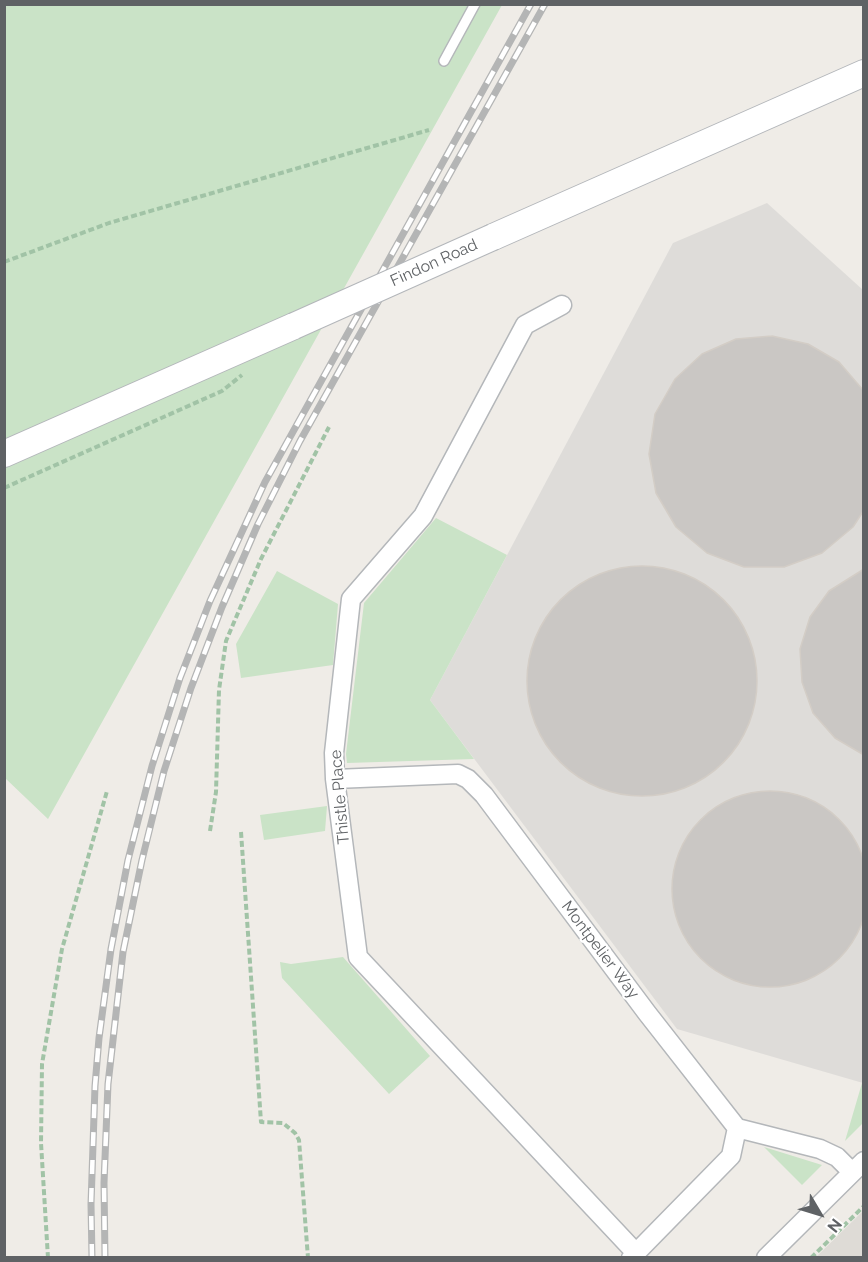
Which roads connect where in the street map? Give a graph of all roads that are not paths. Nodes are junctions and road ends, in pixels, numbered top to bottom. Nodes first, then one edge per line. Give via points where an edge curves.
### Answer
1 (475, 4) edge
2 (444, 61) dead end
3 (864, 73) edge
4 (562, 305) dead end
5 (6, 450) edge
6 (335, 779) junction
7 (737, 1128) junction
8 (858, 1166) edge
9 (634, 1255) edge
10 (766, 1257) edge

1 - 2 lane
3 - 5 street, Findon Road, bridge
4 - 6 street, Thistle Place via 525,325 423,516 351,599 333,753
6 - 7 street, Montpelier Way via 458,774 468,779
6 - 9 street, Thistle Place via 358,957
7 - 8 street via 820,1149
7 - 9 street via 731,1156
8 - 10 street

